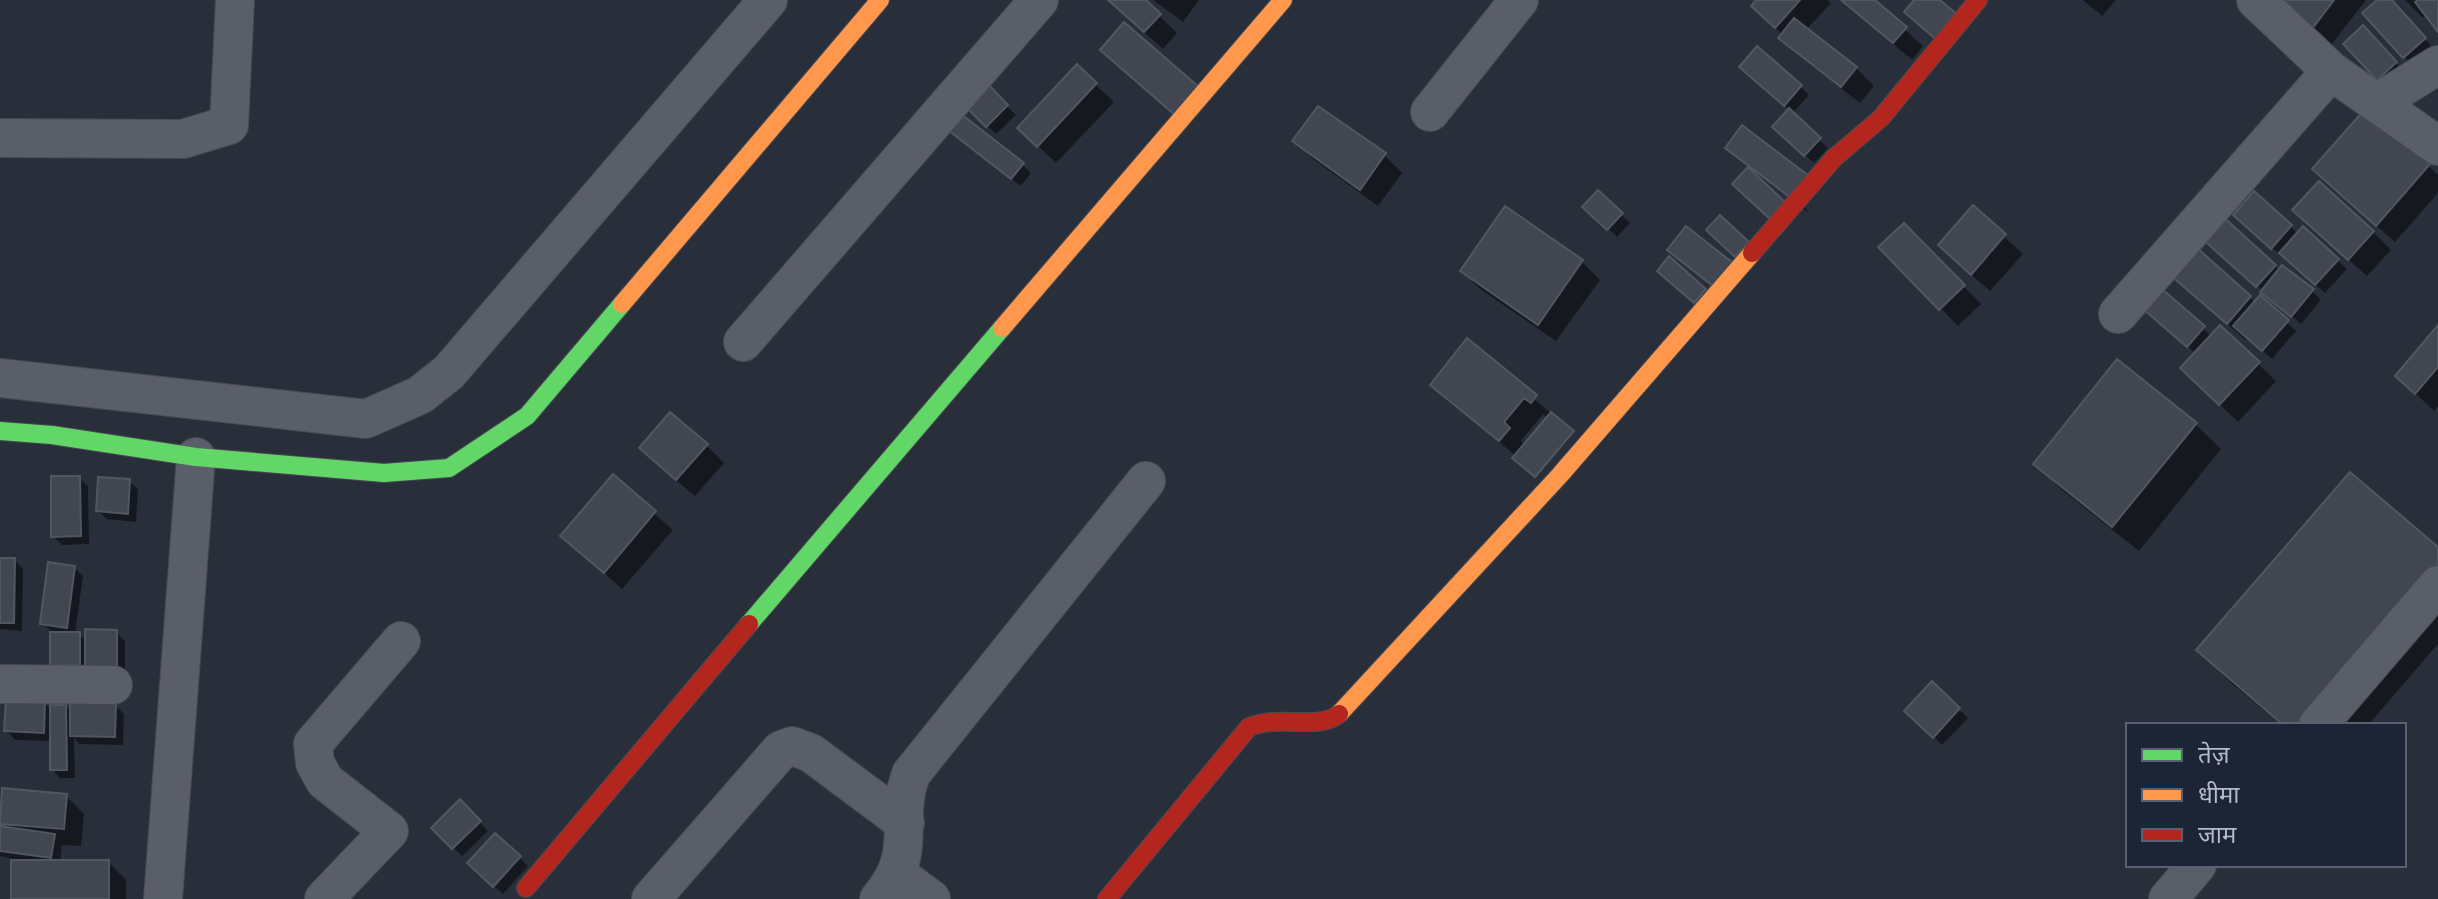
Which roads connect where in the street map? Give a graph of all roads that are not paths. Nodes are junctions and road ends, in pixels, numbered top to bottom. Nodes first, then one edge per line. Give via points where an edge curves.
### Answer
1 (235, 0) edge
2 (768, 0) edge
3 (880, 0) edge
4 (1039, 0) edge
5 (1283, 0) edge
6 (1519, 0) edge
7 (1978, 0) edge
8 (2256, 0) edge
9 (2438, 65) edge
10 (2331, 71) junction
11 (2377, 103) junction
12 (1430, 112) dead end
13 (0, 138) edge
14 (2438, 146) edge
15 (2118, 314) dead end
16 (743, 342) dead end
17 (0, 378) edge
18 (0, 431) edge
19 (196, 457) junction
20 (1146, 481) dead end
21 (2438, 585) edge
22 (401, 641) dead end
23 (0, 684) edge
24 (113, 685) dead end
25 (2320, 723) edge
26 (905, 823) junction
27 (2195, 867) edge
28 (888, 886) edge
29 (526, 888) dead end
30 (163, 899) edge
31 (324, 899) edge
32 (651, 899) edge
33 (931, 899) edge
34 (1107, 899) edge
35 (2168, 899) edge

1 - 13 street via 229,125 183,139
2 - 17 street via 449,372 420,395 366,419
3 - 19 street via 527,416 449,468 384,473
4 - 16 street
5 - 29 street
6 - 12 street
7 - 34 street via 1881,118 1834,158 1560,475 1337,716 1326,723 1272,721 1249,727
8 - 10 street
9 - 11 street
10 - 11 street
10 - 15 street
11 - 14 street
18 - 19 street
19 - 30 street
20 - 26 street via 924,755 905,791
21 - 25 street
22 - 31 street via 313,744 325,781 389,831
23 - 24 street
26 - 28 street via 904,854
26 - 32 street via 811,753 792,746 781,750
27 - 35 street
28 - 33 street

